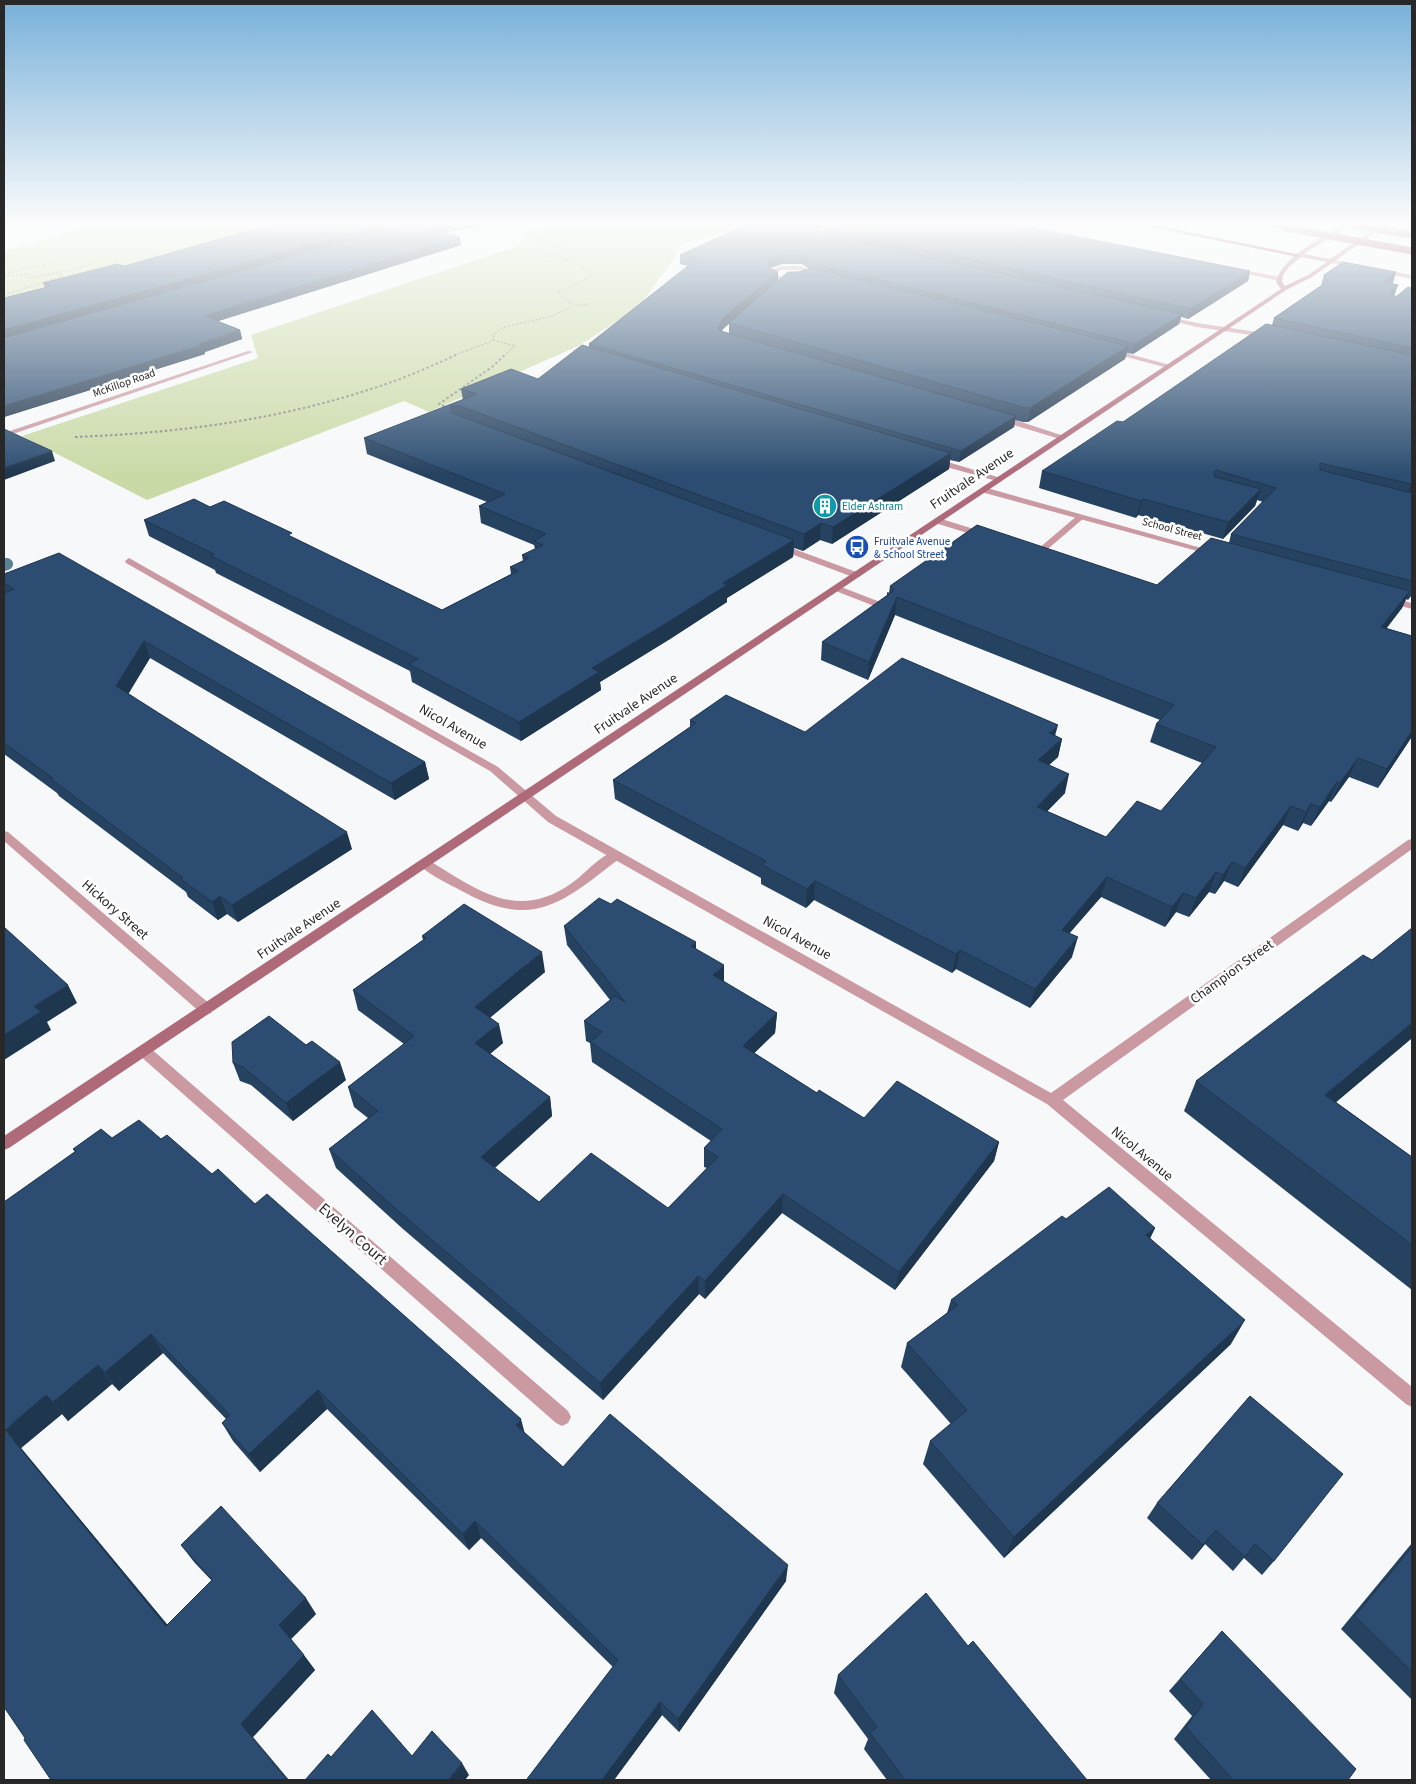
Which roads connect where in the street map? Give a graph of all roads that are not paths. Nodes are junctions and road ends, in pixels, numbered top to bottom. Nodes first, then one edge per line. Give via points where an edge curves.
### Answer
1 (1255, 308) edge
2 (1158, 316) edge
3 (1225, 328) junction
4 (1280, 338) edge
5 (1102, 349) edge
6 (250, 352) dead end
7 (1168, 366) junction
8 (994, 417) edge
9 (4, 435) edge
10 (1063, 437) junction
11 (924, 458) edge
12 (1000, 479) junction
13 (984, 490) junction
14 (1081, 517) junction
15 (938, 521) junction
16 (992, 537) edge
17 (772, 544) edge
18 (1020, 546) edge
19 (1227, 556) edge
20 (129, 561) dead end
21 (856, 575) junction
22 (836, 588) junction
23 (1375, 596) edge
24 (1412, 606) edge
25 (885, 607) edge
26 (524, 796) junction
27 (4, 835) edge
28 (1412, 843) edge
29 (616, 855) junction
30 (424, 864) junction
31 (206, 1009) junction
32 (144, 1051) junction
33 (1052, 1100) junction
34 (4, 1144) edge
35 (1412, 1398) edge
36 (562, 1417) dead end

1 - 3 main road, Fruitvale Avenue
2 - 3 street
3 - 4 street
3 - 7 main road, Fruitvale Avenue
5 - 7 street
6 - 9 street, McKillop Road
7 - 10 main road, Fruitvale Avenue
8 - 10 street
10 - 12 main road, Fruitvale Avenue
11 - 12 street
12 - 13 main road, Fruitvale Avenue
13 - 14 street, School Street
13 - 15 main road, Fruitvale Avenue
14 - 18 street via 1038,552
14 - 19 street, School Street via 1220,550
15 - 16 street
15 - 21 main road, Fruitvale Avenue
17 - 21 street
20 - 26 street, Nicol Avenue via 494,769
21 - 22 main road, Fruitvale Avenue
22 - 25 street
22 - 26 main road, Fruitvale Avenue
23 - 24 street
26 - 29 street, Nicol Avenue via 552,819
26 - 30 main road, Fruitvale Avenue
27 - 31 street, Hickory Street
28 - 33 street, Champion Street
29 - 30 street via 557,898 532,906 492,901
29 - 33 street, Nicol Avenue
30 - 31 main road, Fruitvale Avenue
31 - 32 main road, Fruitvale Avenue
32 - 34 main road, Fruitvale Avenue
32 - 36 street, Evelyn Court
33 - 35 street, Nicol Avenue

